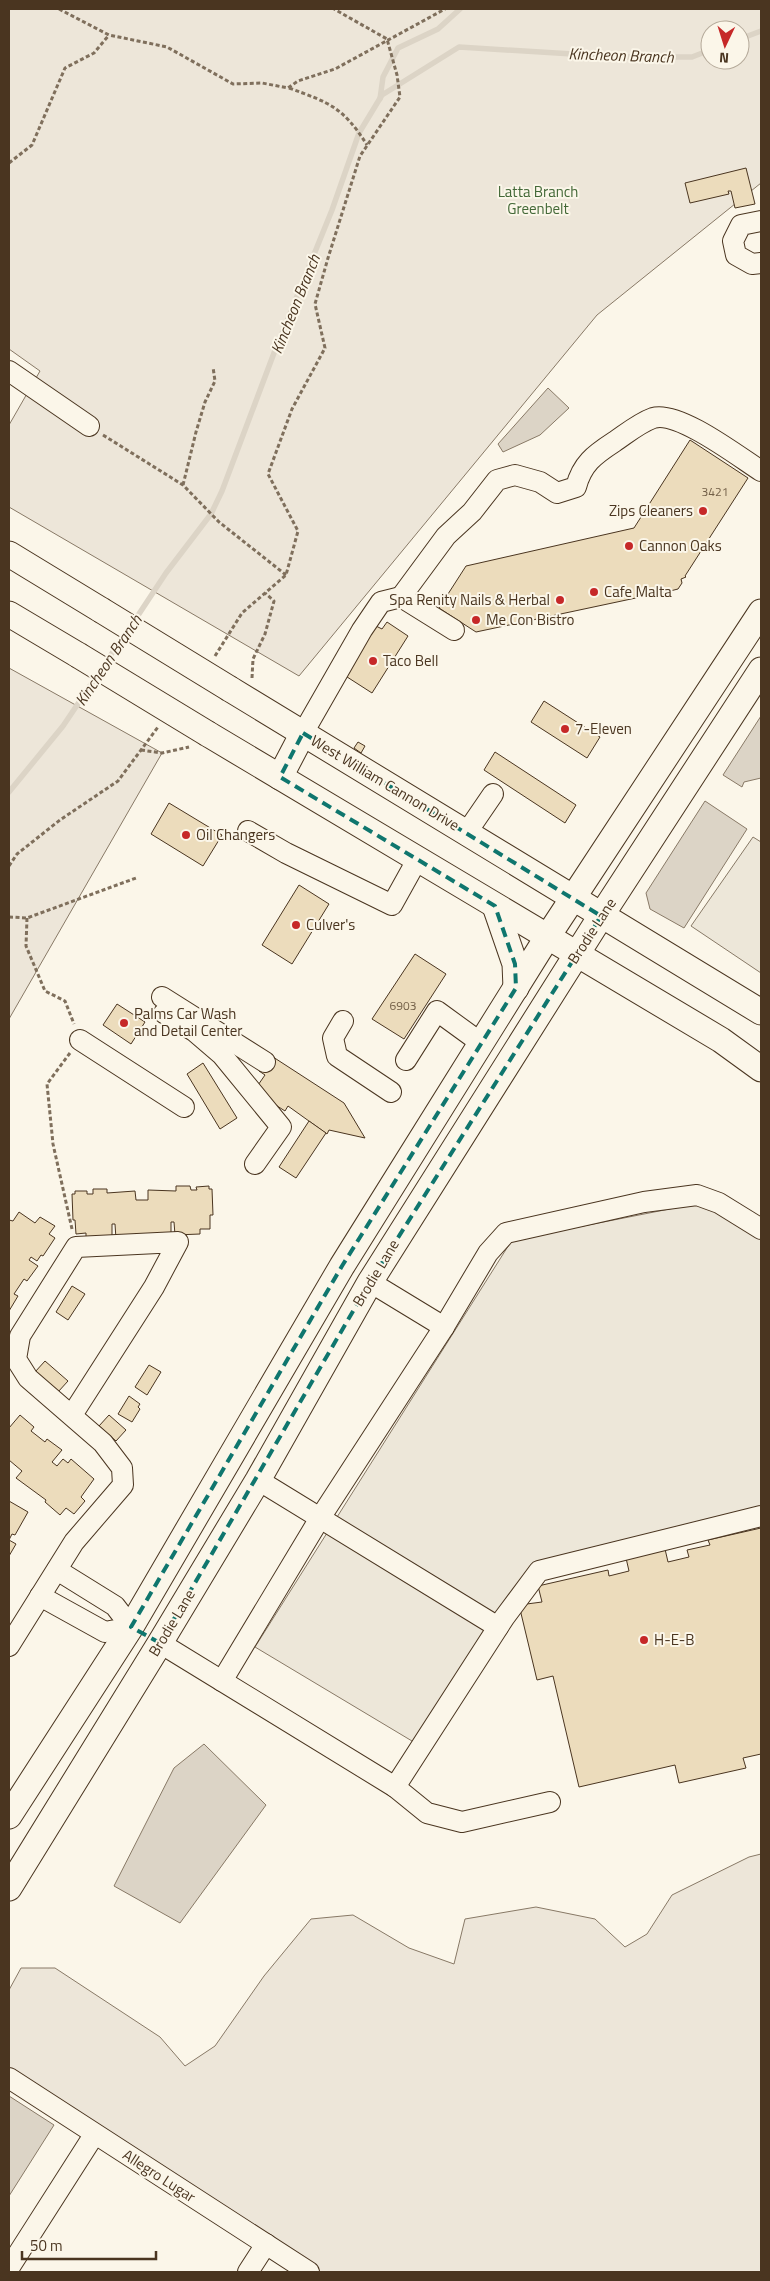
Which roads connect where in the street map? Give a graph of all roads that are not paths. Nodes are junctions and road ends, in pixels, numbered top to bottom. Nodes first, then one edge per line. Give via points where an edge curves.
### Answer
1 (761, 221) edge
2 (761, 263) edge
3 (12, 380) edge
4 (89, 426) road end
5 (761, 470) edge
6 (9, 554) edge
7 (401, 597) junction
8 (9, 614) edge
9 (758, 624) edge
10 (454, 630) dead end
11 (761, 670) edge
12 (303, 733) junction
13 (280, 777) junction
14 (493, 794) dead end
15 (248, 831) dead end
16 (467, 832) junction
17 (418, 860) junction
18 (572, 898) junction
19 (495, 906) junction
20 (601, 916) junction
21 (548, 936) junction
22 (577, 954) junction
23 (516, 988) junction
24 (761, 1012) edge
25 (343, 1021) dead end
26 (80, 1040) road end
27 (482, 1043) junction
28 (406, 1060) dead end
29 (265, 1062) dead end
30 (761, 1069) edge
31 (392, 1092) dead end
32 (184, 1106) dead end
33 (255, 1164) dead end
34 (761, 1229) edge
35 (370, 1282) junction
36 (444, 1327) junction
37 (72, 1415) junction
38 (258, 1480) junction
39 (761, 1516) edge
40 (320, 1518) junction
41 (57, 1570) junction
42 (40, 1596) junction
43 (131, 1627) junction
44 (498, 1627) junction
45 (160, 1644) junction
46 (9, 1646) edge
47 (222, 1681) junction
48 (395, 1787) junction
49 (550, 1802) dead end
50 (9, 1816) edge
51 (9, 1888) edge
52 (9, 2078) edge
53 (94, 2135) junction
54 (266, 2244) junction
55 (9, 2268) edge
56 (248, 2272) edge
57 (309, 2272) edge

1 - 2 street via 741,225 733,241 736,255 752,264
3 - 4 street
5 - 7 street via 686,423 655,417 602,450 580,470 576,487 558,493 540,482 515,475 497,480 472,512 446,536
6 - 12 main road, West William Cannon Drive, bridge via 241,688
7 - 10 street
7 - 12 street via 382,602 362,630
8 - 13 main road, bridge via 78,655 201,740
9 - 18 main road
11 - 20 main road, Brodie Lane
12 - 13 main road
12 - 16 main road, West William Cannon Drive
13 - 17 main road
14 - 16 street
15 - 17 street via 392,905
16 - 18 main road, West William Cannon Drive
17 - 19 main road
18 - 20 main road, West William Cannon Drive
18 - 21 main road
19 - 21 main road
19 - 23 main road via 515,964
20 - 22 main road, Brodie Lane
20 - 24 main road, West William Cannon Drive
21 - 22 main road
21 - 23 main road
22 - 30 main road via 721,1040
22 - 35 main road, Brodie Lane
23 - 27 main road
25 - 31 street via 333,1038 337,1056
26 - 32 street
27 - 28 street via 436,1011
27 - 43 main road via 342,1266
29 - 33 street via 163,1005 222,1055 281,1127
34 - 36 street via 720,1203 697,1196 644,1202 506,1233 488,1254
35 - 36 street
35 - 38 main road, Brodie Lane
36 - 40 street
37 - 37 street via 28,1378 16,1359 20,1336 76,1247 178,1242 154,1287
37 - 41 street via 103,1443 122,1468 123,1485 74,1542
38 - 40 street
38 - 45 main road, Brodie Lane
39 - 44 street via 539,1571
40 - 44 street
40 - 47 street
41 - 42 street
41 - 43 street via 115,1606
42 - 43 street via 104,1632
42 - 46 street
43 - 45 main road
43 - 50 main road
44 - 48 street
45 - 47 street
45 - 51 main road, Brodie Lane
47 - 48 street
48 - 49 street via 426,1813 462,1822
52 - 53 street, Allegro Lugar
53 - 54 street, Allegro Lugar
53 - 55 street
54 - 56 street
54 - 57 street, Allegro Lugar

